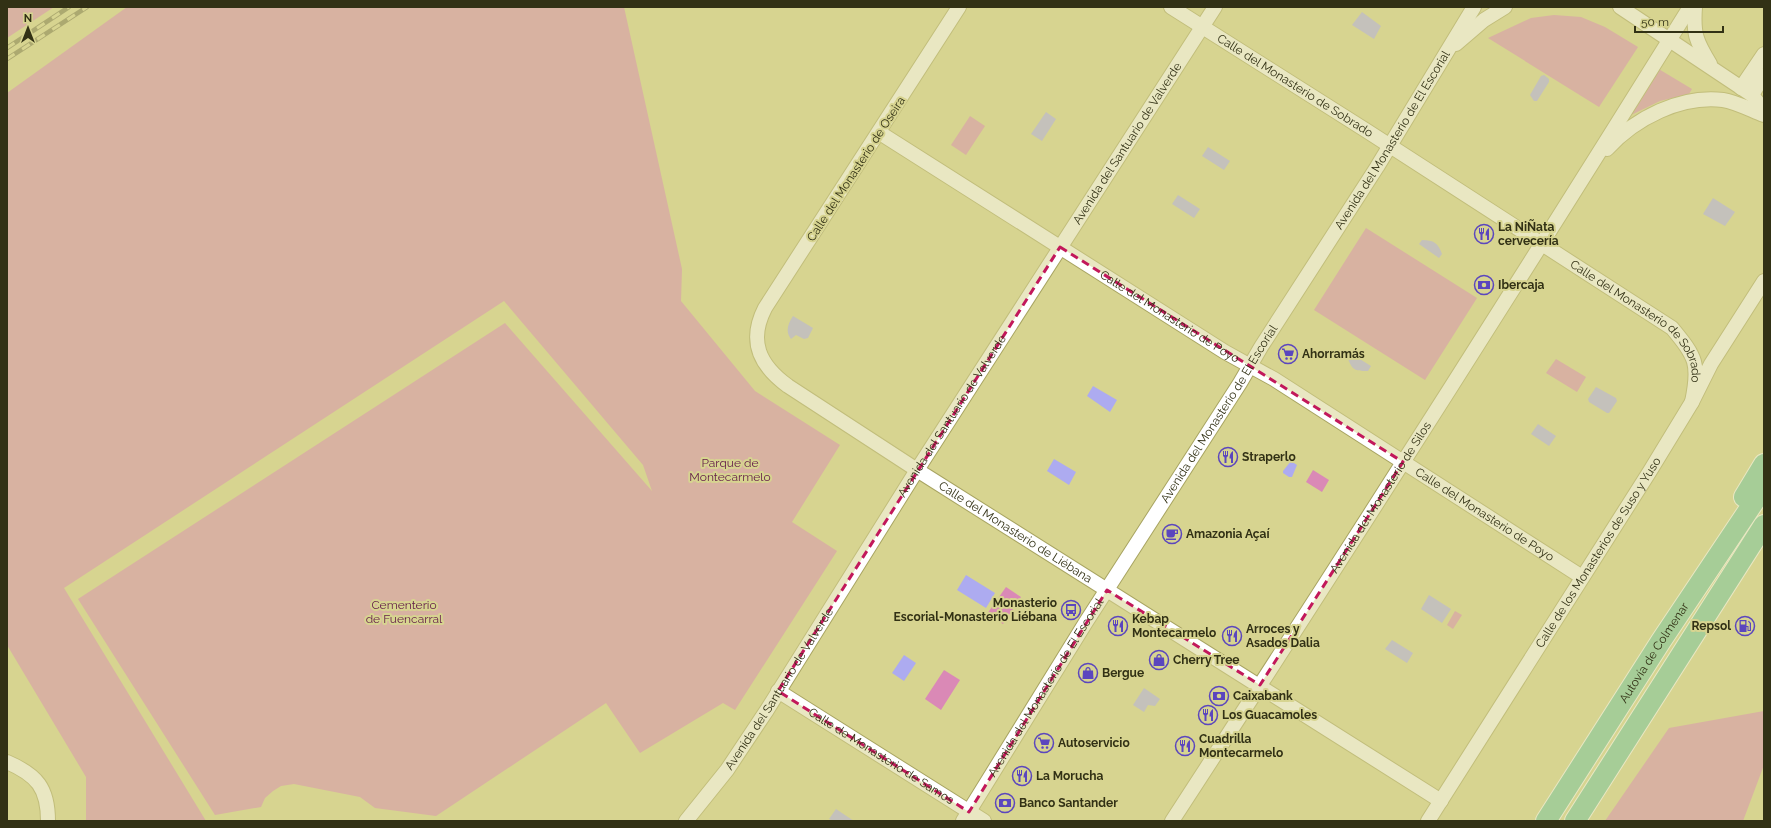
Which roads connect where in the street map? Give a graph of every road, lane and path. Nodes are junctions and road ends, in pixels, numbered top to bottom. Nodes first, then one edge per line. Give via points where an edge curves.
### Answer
1 (959, 7) edge
2 (1171, 7) edge
3 (1215, 7) edge
4 (1474, 7) edge
5 (1505, 7) edge
6 (1620, 7) edge
7 (1690, 7) edge
8 (1695, 7) edge
9 (1202, 27) junction
10 (1670, 39) junction
11 (1446, 53) junction
12 (1764, 54) edge
13 (1713, 68) junction
14 (1764, 75) edge
15 (1747, 92) junction
16 (1764, 110) edge
17 (1764, 114) edge
18 (880, 133) junction
19 (1390, 146) junction
20 (1587, 172) junction
21 (1542, 244) junction
22 (1060, 247) junction
23 (1764, 280) edge
24 (758, 332) joint
25 (1251, 366) junction
26 (1692, 402) junction
27 (1403, 462) junction
28 (1764, 464) edge
29 (917, 470) junction
30 (1764, 486) edge
31 (1764, 525) edge
32 (1582, 577) junction
33 (1106, 590) junction
34 (1662, 641) junction
35 (1260, 685) junction
36 (778, 691) junction
37 (7, 762) edge
38 (1441, 801) junction
39 (966, 816) edge
40 (48, 821) edge
41 (686, 821) edge
42 (984, 821) edge
43 (1172, 821) edge
44 (1428, 821) edge
45 (1546, 821) edge
46 (1575, 821) edge

1 - 18 street, Calle del Monasterio de Oseira
2 - 9 street, Calle del Monasterio de Sobrado
3 - 9 street, Avenida del Santuario de Valverde
4 - 11 street, Avenida del Monasterio de El Escorial
5 - 11 street via 1484,20
6 - 10 street
7 - 10 street, Avenida del Monasterio de Silos
8 - 13 street via 1693,29 1701,50
9 - 19 street, Calle del Monasterio de Sobrado
9 - 22 street, Avenida del Santuario de Valverde
10 - 13 street
10 - 20 street, Avenida del Monasterio de Silos
11 - 19 street, Avenida del Monasterio de El Escorial
12 - 15 street
13 - 15 street
14 - 15 street
15 - 16 street
17 - 20 street, Avenida del Monasterio de Silos via 1724,100 1696,100 1662,110 1632,126
18 - 22 street, Calle del Monasterio de Poyo
18 - 24 street, Calle del Monasterio de Oseira via 765,308 759,320
19 - 21 street, Calle del Monasterio de Sobrado
19 - 25 street, Avenida del Monasterio de El Escorial
20 - 21 street, Avenida del Monasterio de Silos
21 - 26 street, Calle del Monasterio de Sobrado via 1672,328 1692,352 1697,378
21 - 27 street, Avenida del Monasterio de Silos
22 - 25 street, Calle del Monasterio de Poyo
22 - 29 street, Avenida del Santuario de Valverde
23 - 26 street, Calle de los Monasterios de Suso y Yuso via 1711,364
24 - 29 street, Calle del Monasterio de Liébana via 758,346 763,362 774,376
25 - 27 street, Calle del Monasterio de Poyo
25 - 33 street, Avenida del Monasterio de El Escorial
26 - 32 street, Calle de los Monasterios de Suso y Yuso
27 - 32 street, Calle del Monasterio de Poyo
27 - 35 street, Avenida del Monasterio de Silos
28 - 34 highway via 1705,561
29 - 33 street, Calle del Monasterio de Liébana
29 - 36 street, Avenida del Santuario de Valverde
30 - 34 highway, Autovía de Colmenar
31 - 46 highway
32 - 38 street, Calle de los Monasterios de Suso y Yuso
33 - 35 street, Calle del Monasterio de Liébana
33 - 39 street, Avenida del Monasterio de El Escorial
34 - 45 highway, Autovía de Colmenar
35 - 38 street, Calle del Monasterio de Liébana
35 - 43 street, Avenida del Monasterio de Silos
36 - 39 street, Calle de Monasterio de Samos
36 - 41 street, Avenida del Santuario de Valverde via 727,770
37 - 40 street via 29,773 44,792
38 - 44 street, Calle de los Monasterios de Suso y Yuso
39 - 42 street, Calle de Monasterio de Samos

